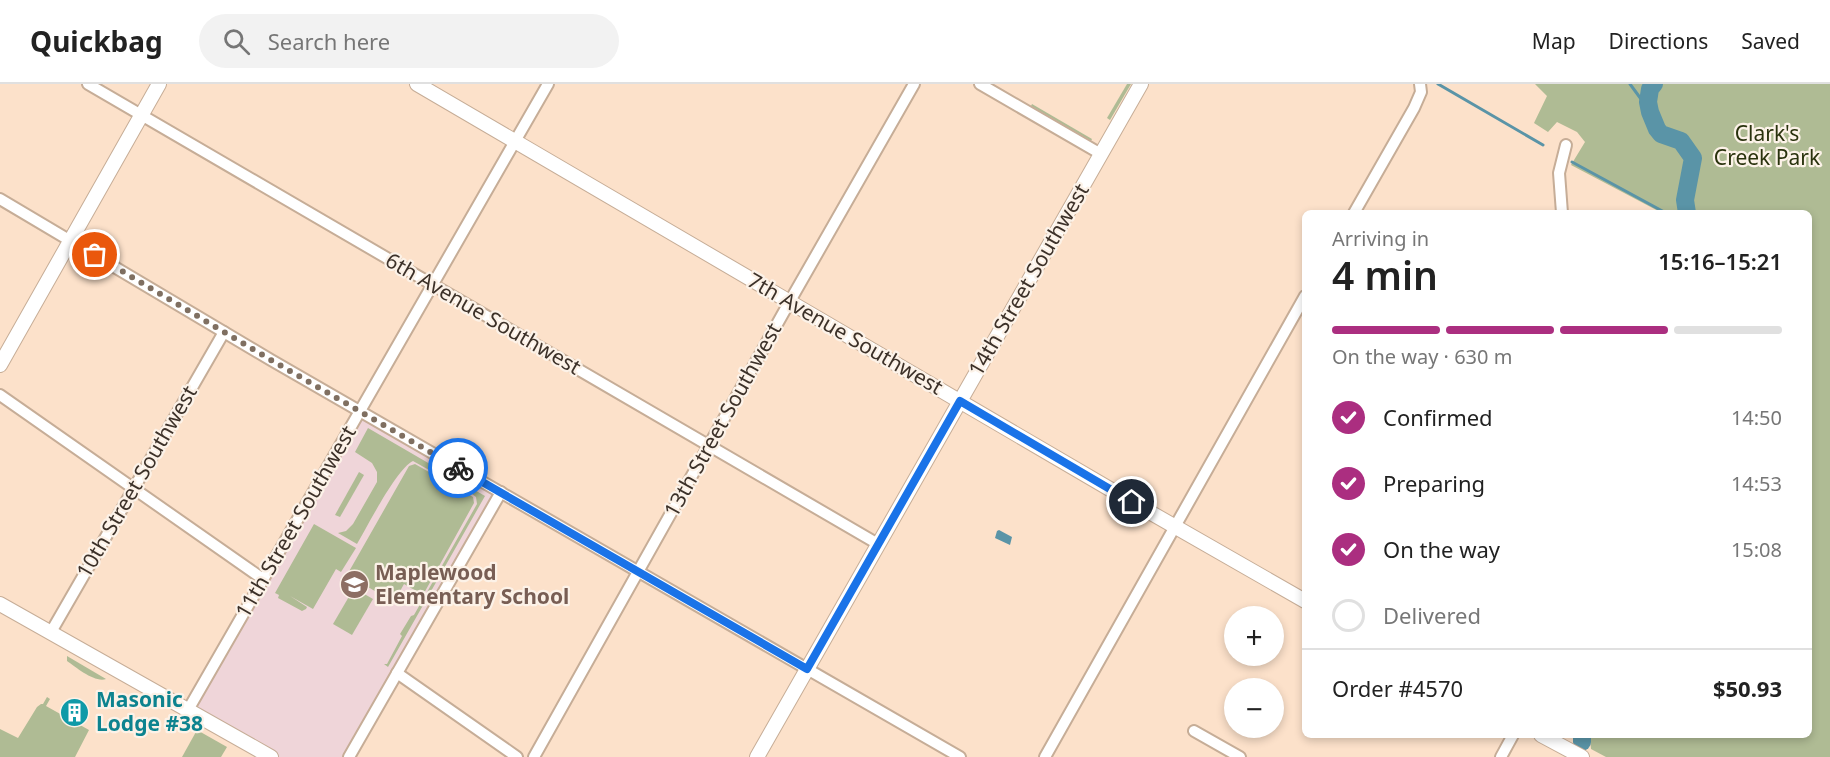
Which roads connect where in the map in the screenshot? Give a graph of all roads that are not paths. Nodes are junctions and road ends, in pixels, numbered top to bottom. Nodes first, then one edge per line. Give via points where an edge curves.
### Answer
1 (88, 84) edge
2 (159, 84) edge
3 (417, 84) edge
4 (548, 84) edge
5 (914, 84) edge
6 (980, 84) edge
7 (1141, 84) edge
8 (1420, 88) edge
9 (142, 115) junction
10 (515, 141) junction
11 (1566, 145) dead end
12 (1101, 154) junction
13 (0, 199) edge
14 (1356, 210) edge
15 (1562, 210) edge
16 (70, 240) junction
17 (433, 285) junction
18 (790, 301) junction
19 (1302, 301) edge
20 (224, 332) junction
21 (0, 365) edge
22 (0, 394) edge
23 (960, 401) junction
24 (359, 411) junction
25 (709, 447) junction
26 (134, 488) junction
27 (501, 492) junction
28 (1175, 526) junction
29 (878, 544) junction
30 (638, 572) junction
31 (263, 579) junction
32 (1302, 599) edge
33 (0, 604) edge
34 (51, 632) junction
35 (807, 669) junction
36 (397, 673) junction
37 (188, 710) junction
38 (1194, 731) dead end
39 (1511, 738) edge
40 (1547, 738) edge
41 (1577, 754) edge
42 (271, 757) edge
43 (350, 757) edge
44 (517, 757) edge
45 (534, 757) edge
46 (757, 757) edge
47 (960, 757) edge
48 (1045, 757) edge
49 (1240, 757) edge
50 (1501, 757) edge

1 - 9 street, 6th Avenue Southwest
2 - 9 street
3 - 10 street, 7th Avenue Southwest
4 - 10 street, 11th Street Southwest
5 - 18 street, 13th Street Southwest
6 - 12 street
7 - 12 street, 14th Street Southwest
8 - 14 street via 1414,108
9 - 16 street
9 - 17 street, 6th Avenue Southwest
10 - 17 street, 11th Street Southwest
10 - 18 street, 7th Avenue Southwest
11 - 15 street via 1558,173
12 - 23 street, 14th Street Southwest
13 - 16 street
16 - 20 street
16 - 21 street
17 - 24 street, 11th Street Southwest
17 - 25 street, 6th Avenue Southwest
18 - 23 street, 7th Avenue Southwest
18 - 25 street, 13th Street Southwest
19 - 28 street
20 - 24 street
20 - 26 street, 10th Street Southwest
22 - 26 street
23 - 28 street, 7th Avenue Southwest
23 - 29 street, 14th Street Southwest
24 - 27 street
24 - 31 street, 11th Street Southwest
25 - 29 street, 6th Avenue Southwest
25 - 30 street, 13th Street Southwest
26 - 31 street
26 - 34 street, 10th Street Southwest
27 - 30 street
27 - 36 street
28 - 32 street, 7th Avenue Southwest
28 - 48 street
29 - 35 street, 14th Street Southwest
30 - 35 street
30 - 45 street, 13th Street Southwest
31 - 37 street, 11th Street Southwest
33 - 34 street
34 - 37 street
35 - 46 street, 14th Street Southwest
35 - 47 street
36 - 43 street
36 - 44 street
37 - 42 street
38 - 49 street
39 - 50 street
40 - 41 street

